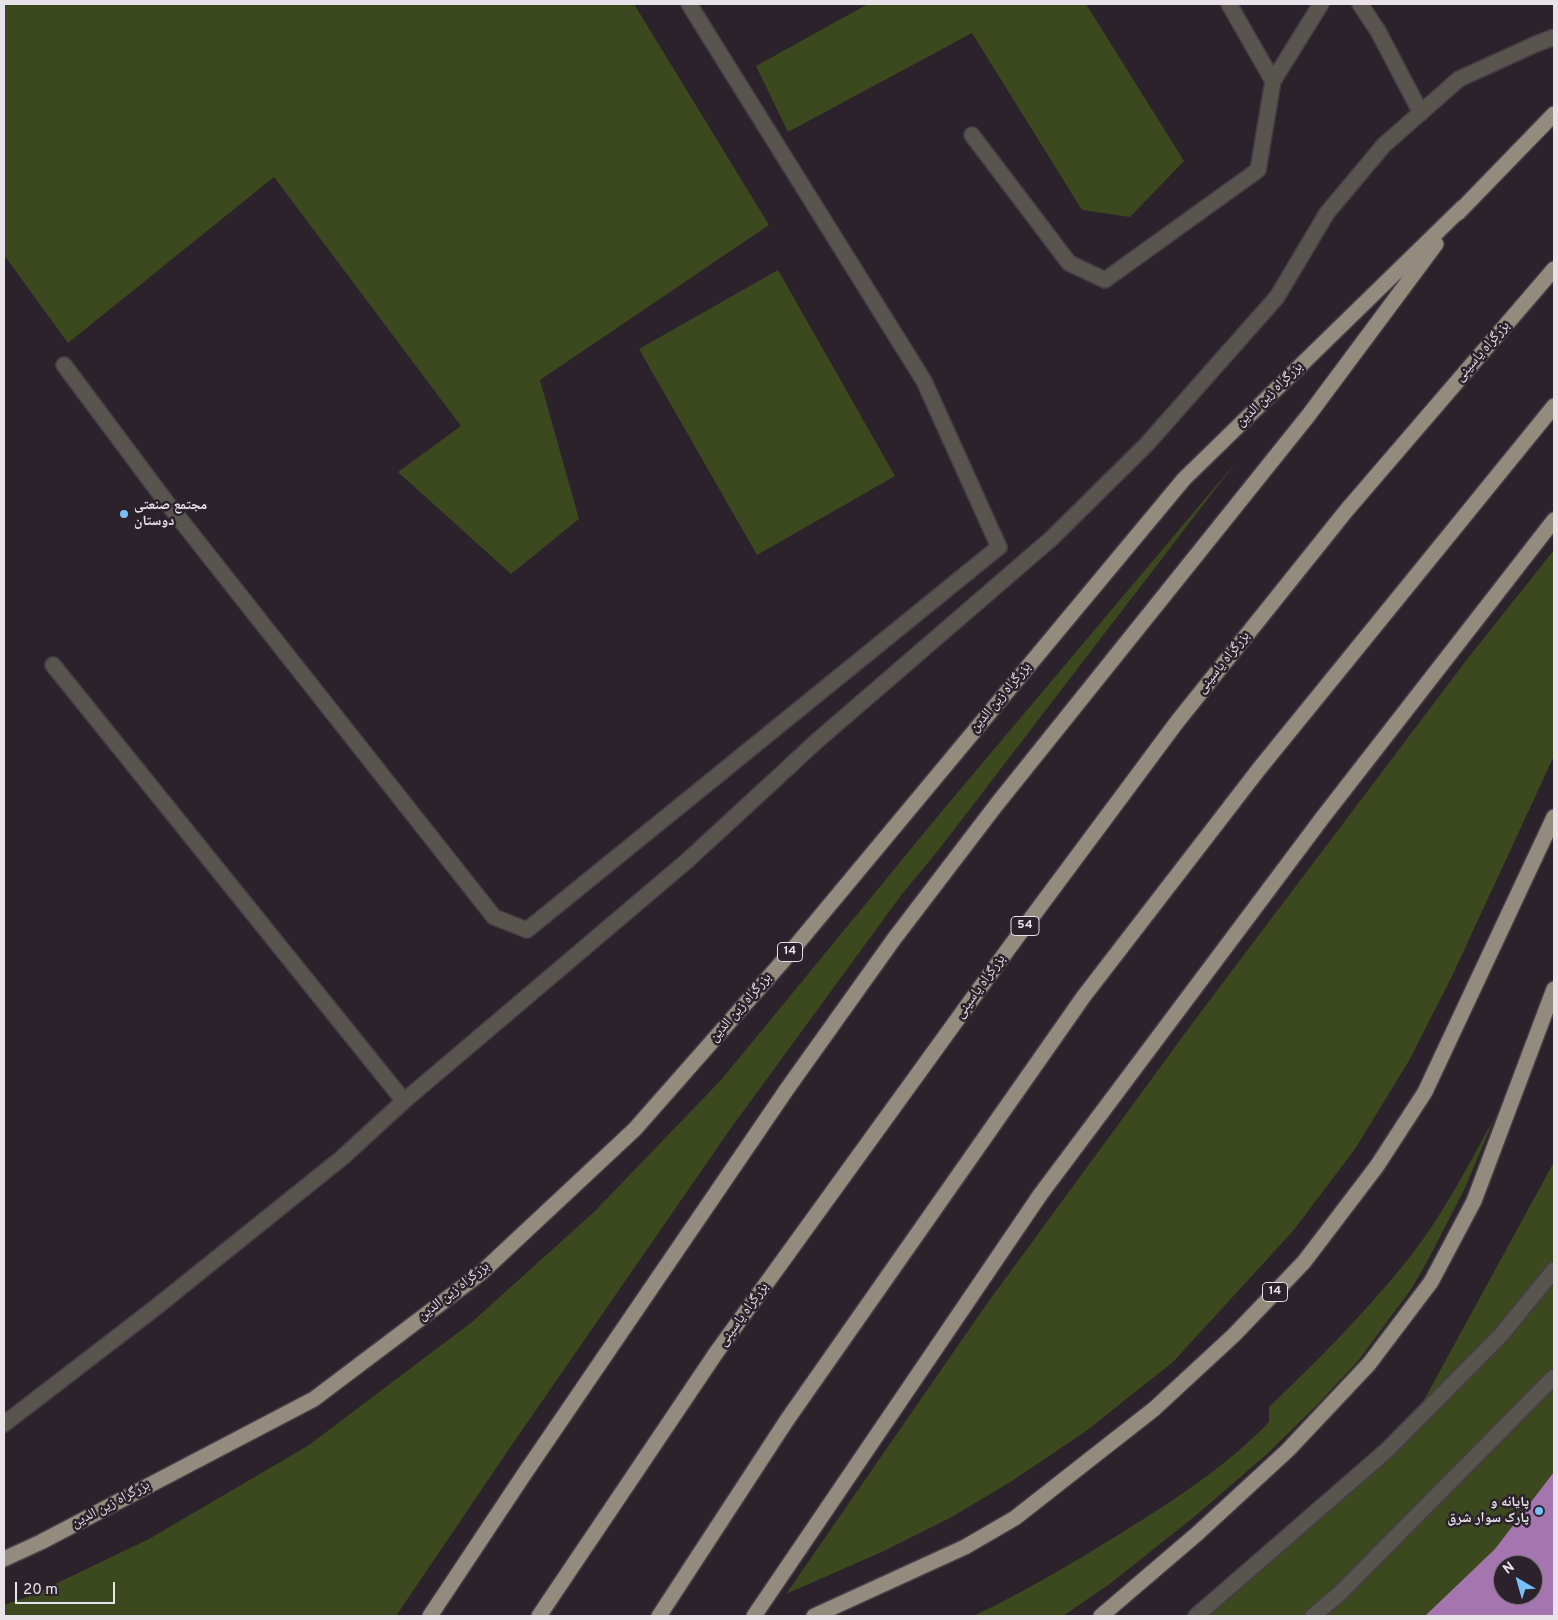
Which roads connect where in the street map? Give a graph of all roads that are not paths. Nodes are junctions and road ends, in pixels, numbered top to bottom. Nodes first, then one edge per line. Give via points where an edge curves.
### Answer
1 (689, 4) edge
2 (1229, 4) edge
3 (1321, 4) edge
4 (1360, 4) edge
5 (1554, 38) edge
6 (1273, 81) junction
7 (1421, 113) junction
8 (1554, 114) edge
9 (972, 135) dead end
10 (1463, 207) junction
11 (1554, 269) edge
12 (64, 365) dead end
13 (1554, 406) edge
14 (1554, 520) edge
15 (53, 665) dead end
16 (1554, 817) edge
17 (1554, 989) edge
18 (404, 1101) junction
19 (1554, 1270) edge
20 (1554, 1376) edge
21 (4, 1424) edge
22 (41, 1542) junction
23 (4, 1546) edge
24 (4, 1559) edge
25 (821, 1614) edge
26 (430, 1616) edge
27 (539, 1616) edge
28 (659, 1616) edge
29 (754, 1616) edge
30 (1101, 1616) edge
31 (1196, 1616) edge
32 (1313, 1616) edge

1 - 12 lane via 924,381 999,547 526,930 494,918 170,507
2 - 6 lane
3 - 6 lane
4 - 7 lane via 1378,31
5 - 7 lane via 1459,79
6 - 9 lane via 1258,170 1105,280 1069,263
7 - 18 lane via 1384,145 1327,213 1277,297 1147,444 1052,538 818,740 688,860
8 - 10 highway
10 - 22 highway, بزرگراه زین الدین / 14 via 1184,479 783,960 628,1136 481,1273 314,1398
10 - 26 highway via 1308,416 1003,796 894,939 786,1089
11 - 27 highway, بزرگراه یاسینی / 54 via 1346,511 1177,722 716,1353
13 - 28 highway via 1259,769 1084,996 792,1413
14 - 29 highway via 1323,817 1040,1195
15 - 18 lane
16 - 25 highway, 14 via 1425,1092 1377,1166 1304,1262 1234,1335 1154,1409 1015,1518 965,1548
17 - 30 highway via 1474,1201 1431,1282 1369,1364 1288,1450
18 - 21 lane via 343,1157
19 - 31 lane via 1501,1335 1386,1451
20 - 32 lane via 1339,1594
22 - 23 highway
22 - 24 highway, بزرگراه زین الدین / 14

